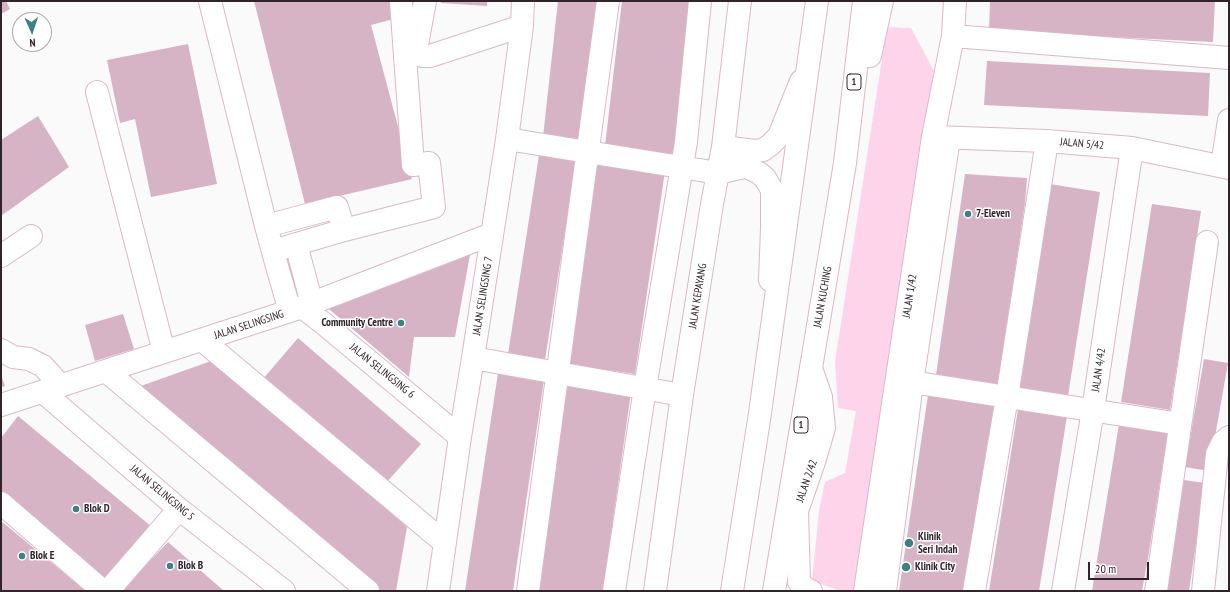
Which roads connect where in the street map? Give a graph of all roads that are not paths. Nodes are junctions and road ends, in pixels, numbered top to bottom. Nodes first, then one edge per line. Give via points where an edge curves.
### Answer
1 (210, 1) edge
2 (401, 1) edge
3 (424, 1) edge
4 (523, 1) edge
5 (608, 1) edge
6 (700, 1) edge
7 (740, 1) edge
8 (813, 1) edge
9 (817, 1) edge
10 (864, 1) edge
11 (882, 1) edge
12 (955, 1) edge
13 (522, 26) junction
14 (813, 30) junction
15 (953, 36) junction
16 (809, 58) junction
17 (1229, 58) edge
18 (97, 92) dead end
19 (1229, 120) edge
20 (941, 138) junction
21 (507, 139) junction
22 (1048, 141) junction
23 (723, 147) junction
24 (1132, 148) junction
25 (587, 153) junction
26 (845, 163) junction
27 (682, 167) junction
28 (1225, 167) edge
29 (718, 173) junction
30 (266, 226) junction
31 (344, 230) junction
32 (492, 234) junction
33 (31, 236) dead end
34 (1207, 242) dead end
35 (296, 244) junction
36 (273, 251) junction
37 (1, 256) edge
38 (301, 307) junction
39 (202, 340) junction
40 (1, 350) edge
41 (164, 352) junction
42 (768, 357) junction
43 (473, 358) junction
44 (811, 368) junction
45 (106, 371) junction
46 (558, 373) junction
47 (905, 381) junction
48 (644, 388) junction
49 (52, 389) junction
50 (682, 395) junction
51 (1007, 398) junction
52 (1, 405) edge
53 (1093, 410) junction
54 (1180, 424) junction
55 (460, 437) junction
56 (1229, 437) edge
57 (1, 502) edge
58 (179, 509) junction
59 (444, 543) junction
60 (102, 591) edge
61 (108, 591) edge
62 (284, 591) edge
63 (368, 591) edge
64 (438, 591) edge
65 (528, 591) edge
66 (614, 591) edge
67 (655, 591) edge
68 (732, 591) edge
69 (774, 591) edge
70 (811, 591) edge
71 (870, 591) edge
72 (974, 591) edge
73 (1063, 591) edge
74 (1156, 591) edge
75 (1203, 591) edge

1 - 30 main road
2 - 31 main road via 413,165 429,163 434,207
3 - 13 main road via 416,50 423,56 430,56
4 - 13 main road, JALAN SELINGSING 7
5 - 25 main road
6 - 27 main road
7 - 23 main road, JALAN KEPAYANG
8 - 14 main road
9 - 14 main road
10 - 26 main road, JALAN KUCHING / 1
11 - 26 main road
12 - 15 main road, JALAN 1/42
13 - 21 main road, JALAN SELINGSING 7
14 - 16 main road
15 - 17 main road
15 - 20 main road, JALAN 1/42
16 - 23 main road via 779,136 763,150
16 - 42 main road
18 - 41 main road
19 - 28 main road
20 - 22 main road, JALAN 5/42
20 - 47 main road, JALAN 1/42
21 - 25 main road
21 - 32 main road, JALAN SELINGSING 7
22 - 24 main road, JALAN 5/42
22 - 51 main road
23 - 29 main road, JALAN KEPAYANG
24 - 28 main road, JALAN 5/42
24 - 53 main road, JALAN 4/42
25 - 27 main road
25 - 46 main road
26 - 44 main road, JALAN KUCHING / 1
27 - 29 main road
27 - 48 main road
29 - 42 main road via 749,168 763,175 772,190
29 - 50 main road, JALAN KEPAYANG
30 - 31 main road via 337,206
30 - 36 main road
31 - 35 main road
32 - 38 main road, JALAN SELINGSING
32 - 43 main road, JALAN SELINGSING 7
33 - 37 main road
34 - 54 main road
35 - 36 main road
35 - 38 main road
36 - 38 main road
38 - 39 main road, JALAN SELINGSING
38 - 55 main road, JALAN SELINGSING 6
39 - 41 main road, JALAN SELINGSING
39 - 59 main road
40 - 49 main road, JALAN SELINGSING 5 via 13,357 29,359 43,366
41 - 45 main road, JALAN SELINGSING
42 - 68 main road
43 - 46 main road
43 - 55 main road, JALAN SELINGSING 7
44 - 69 main road, JALAN KUCHING / 1
44 - 70 main road, JALAN 2/42 via 821,397 824,428 797,511 799,582
45 - 49 main road, JALAN SELINGSING
45 - 63 main road
46 - 48 main road
46 - 65 main road
47 - 51 main road
47 - 71 main road, JALAN 1/42
48 - 50 main road
48 - 66 main road
49 - 52 main road, JALAN SELINGSING
49 - 58 main road, JALAN SELINGSING 5
50 - 67 main road, JALAN KEPAYANG
51 - 53 main road
51 - 72 main road
53 - 54 main road
53 - 73 main road, JALAN 4/42
54 - 74 main road
55 - 59 main road, JALAN SELINGSING 7
56 - 75 main road via 1223,442 1217,454
57 - 60 main road
58 - 61 main road
58 - 62 main road, JALAN SELINGSING 5
59 - 64 main road, JALAN SELINGSING 7

